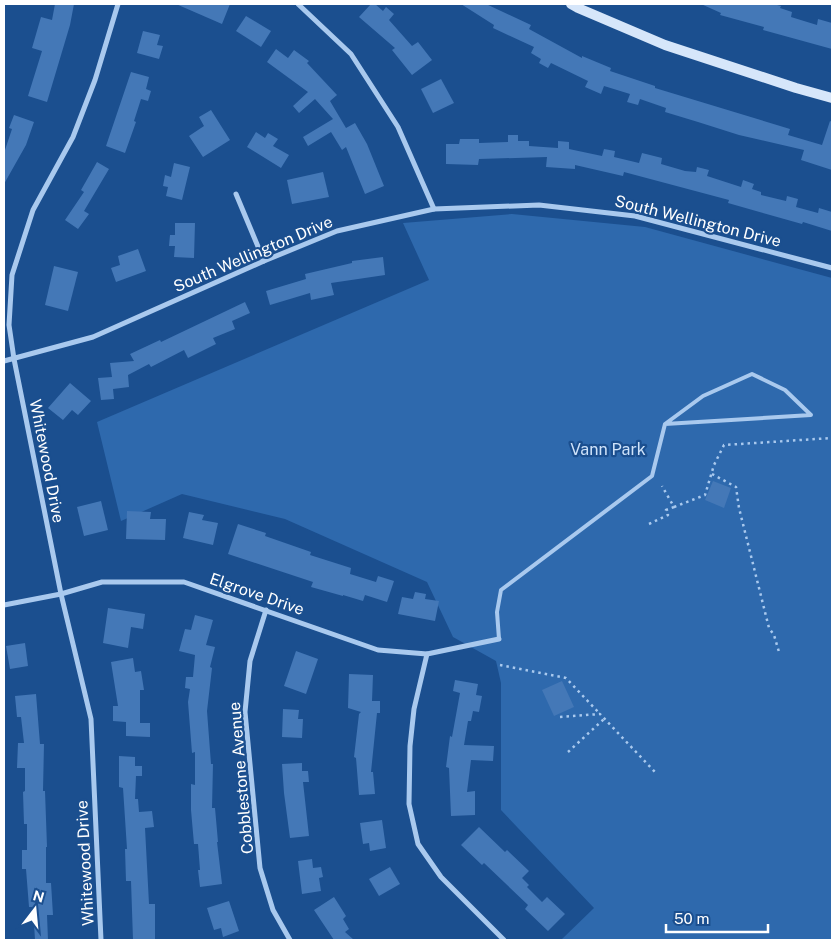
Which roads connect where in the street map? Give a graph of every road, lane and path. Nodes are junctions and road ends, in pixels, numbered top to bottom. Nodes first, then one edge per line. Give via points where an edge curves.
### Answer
1 (118, 4) edge
2 (298, 4) edge
3 (571, 4) edge
4 (832, 98) edge
5 (236, 194) dead end
6 (434, 209) junction
7 (264, 261) junction
8 (832, 268) edge
9 (14, 359) junction
10 (4, 361) edge
11 (665, 424) junction
12 (832, 438) edge
13 (712, 474) junction
14 (662, 486) dead end
15 (674, 507) junction
16 (648, 524) dead end
17 (61, 594) junction
18 (4, 605) edge
19 (266, 610) junction
20 (499, 639) joint
21 (779, 652) dead end
22 (427, 654) junction
23 (500, 665) dead end
24 (600, 714) junction
25 (560, 717) dead end
26 (604, 719) junction
27 (568, 752) dead end
28 (654, 772) dead end
29 (102, 940) edge
30 (290, 940) edge
31 (504, 940) edge

1 - 9 street, Whitewood Drive via 95,80 73,137 33,210 12,275 10,325
2 - 6 street via 351,54 398,127
3 - 4 street via 665,45
5 - 7 street
6 - 7 street, South Wellington Drive via 337,230
6 - 8 street, South Wellington Drive via 539,205 635,216
7 - 9 street, South Wellington Drive via 93,337
9 - 10 street, South Wellington Drive
9 - 17 street, Whitewood Drive
11 - 11 lane via 714,421 811,415 785,390 752,374 703,396
11 - 20 lane via 652,476 501,590 497,612
12 - 13 path via 724,444
13 - 15 path via 705,495
13 - 21 path via 736,487 769,628
14 - 15 path
15 - 16 path via 666,510 668,516
17 - 18 street, Elgrove Drive
17 - 19 street, Elgrove Drive via 102,582 184,582
17 - 29 street, Whitewood Drive via 91,719
19 - 22 street, Elgrove Drive via 378,650
19 - 30 street, Cobblestone Avenue via 250,661 244,712 260,868 274,910
20 - 22 street, Elgrove Drive
22 - 31 street via 414,709 410,746 409,804 418,844 441,877
23 - 24 path via 566,678
24 - 25 path
24 - 26 path
26 - 27 path
26 - 28 path

